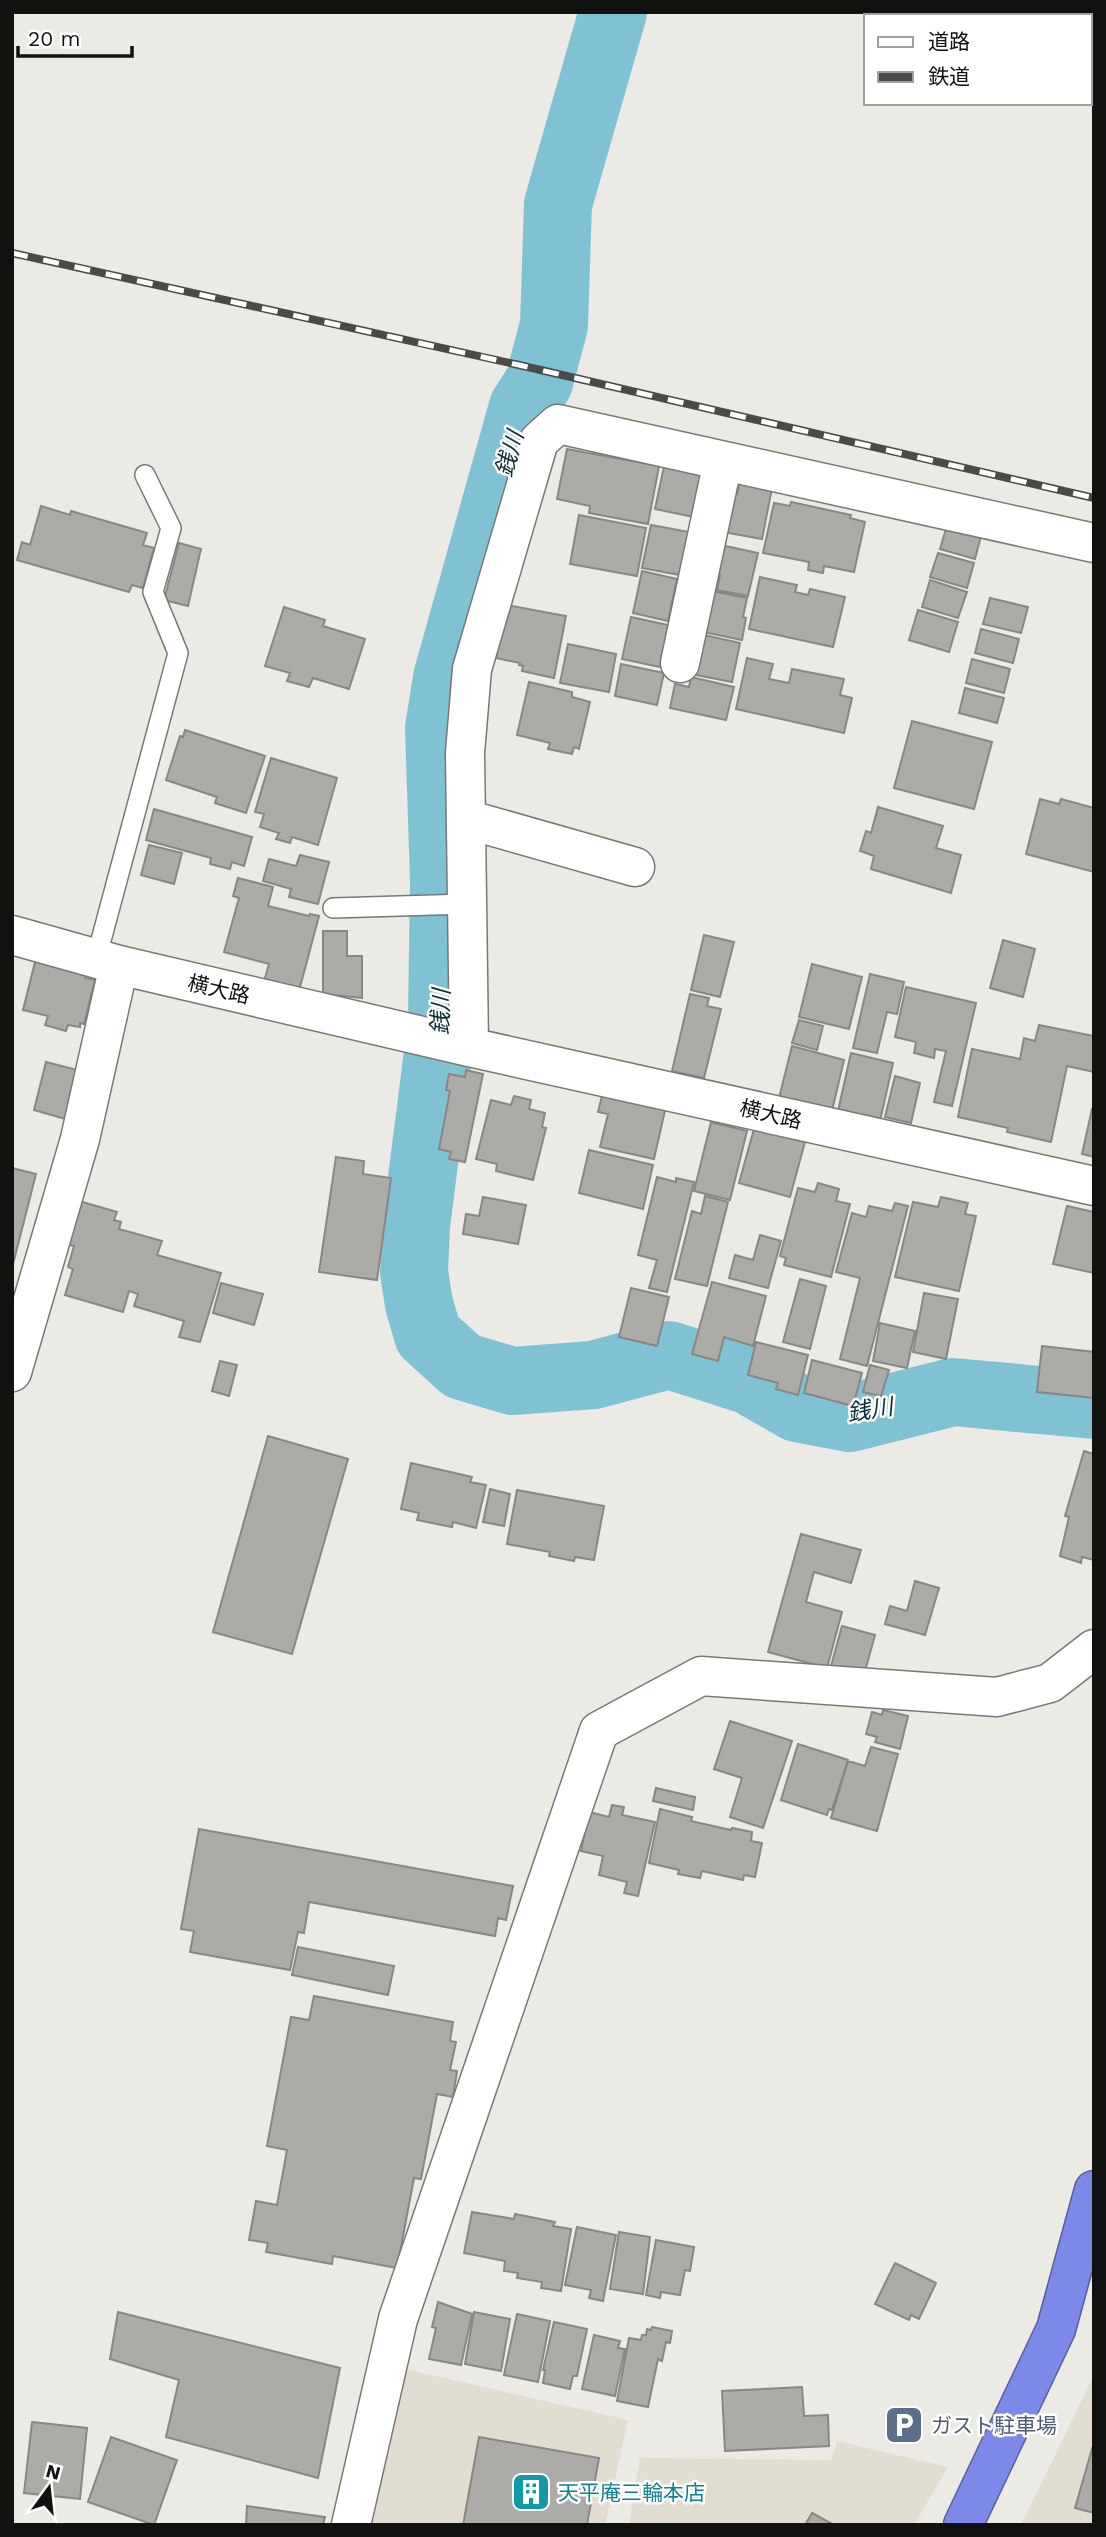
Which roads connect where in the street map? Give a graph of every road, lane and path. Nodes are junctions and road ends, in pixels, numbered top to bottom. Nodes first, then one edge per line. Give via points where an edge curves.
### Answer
1 (723, 461) junction
2 (145, 475) dead end
3 (1094, 543) edge
4 (680, 663) dead end
5 (466, 819) junction
6 (635, 866) dead end
7 (451, 904) junction
8 (333, 908) dead end
9 (12, 935) edge
10 (107, 962) junction
11 (448, 1042) junction
12 (1094, 1186) edge
13 (12, 1372) edge
14 (1094, 1649) edge
15 (1094, 2190) edge
16 (351, 2525) edge
17 (963, 2525) edge

1 - 3 street
1 - 4 street
1 - 5 street via 558,424 539,441 472,668 465,753
2 - 10 lane via 171,528 153,592 178,653
5 - 6 street
5 - 7 street
7 - 8 lane
7 - 11 street
9 - 10 street, 横大路
10 - 11 street, 横大路
10 - 13 street via 80,1139
11 - 12 street, 横大路
14 - 16 street via 1049,1683 997,1697 701,1676 599,1731 398,2319
15 - 17 highway via 1056,2329

